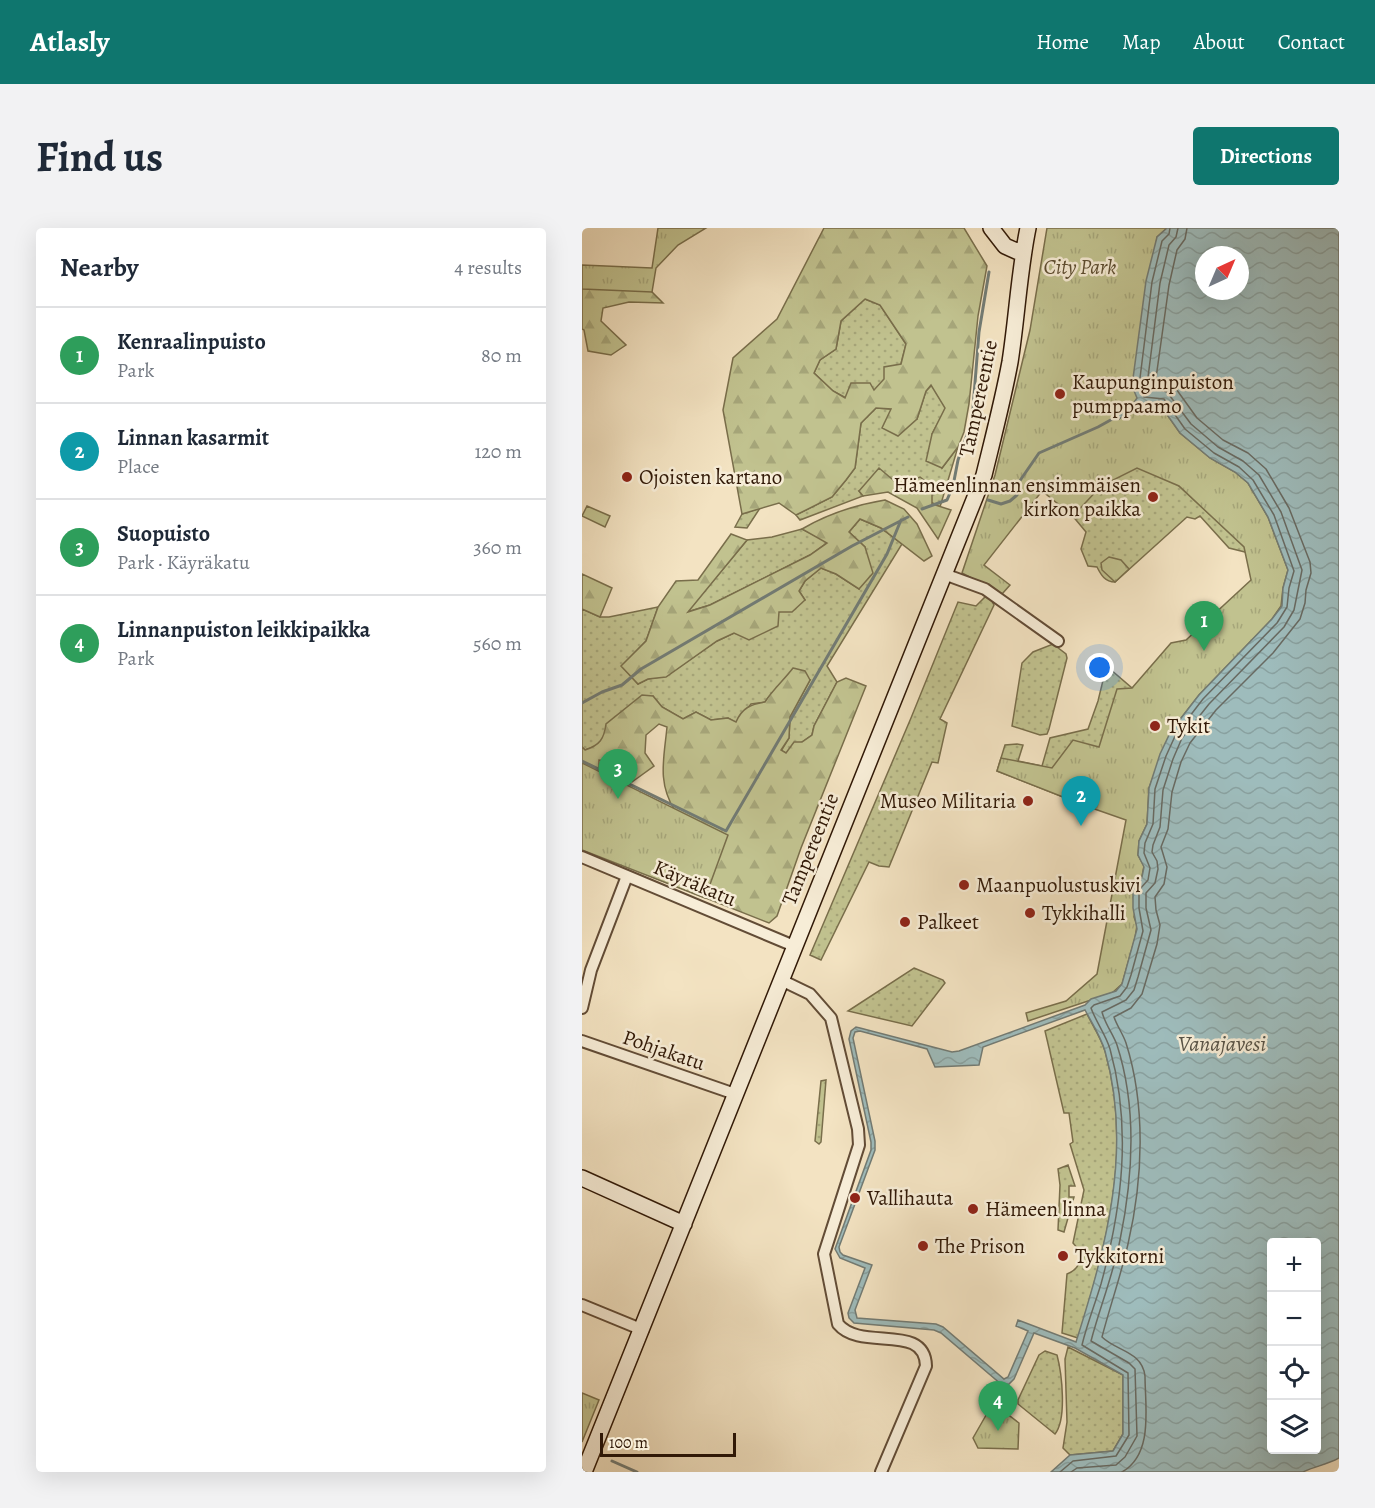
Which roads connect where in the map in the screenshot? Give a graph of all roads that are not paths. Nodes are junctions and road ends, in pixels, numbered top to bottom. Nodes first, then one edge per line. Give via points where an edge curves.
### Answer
1 (991, 228) edge
2 (1028, 228) edge
3 (1023, 254) junction
4 (944, 573) junction
5 (1058, 641) dead end
6 (582, 857) edge
7 (627, 876) junction
8 (794, 946) junction
9 (781, 980) junction
10 (582, 1008) edge
11 (582, 1041) edge
12 (735, 1094) junction
13 (582, 1178) edge
14 (684, 1224) junction
15 (582, 1305) edge
16 (643, 1330) junction
17 (584, 1472) edge
18 (881, 1472) edge

1 - 3 main road via 1005,246
2 - 3 main road, Tampereentie
3 - 4 main road, Tampereentie via 1010,360 984,475
4 - 5 street via 985,589
4 - 8 main road, Tampereentie
6 - 7 street, Käyräkatu
7 - 8 street, Käyräkatu
7 - 10 street via 591,970
8 - 9 main road, Tampereentie
9 - 12 main road, Tampereentie
9 - 18 street via 810,994 831,1018 858,1129 858,1145 824,1254 838,1324 845,1332 861,1337 908,1341 926,1357 926,1366
11 - 12 street, Pohjakatu
12 - 14 main road, Tampereentie
13 - 14 main road
14 - 16 main road, Tampereentie
15 - 16 street
16 - 17 main road, Tampereentie

